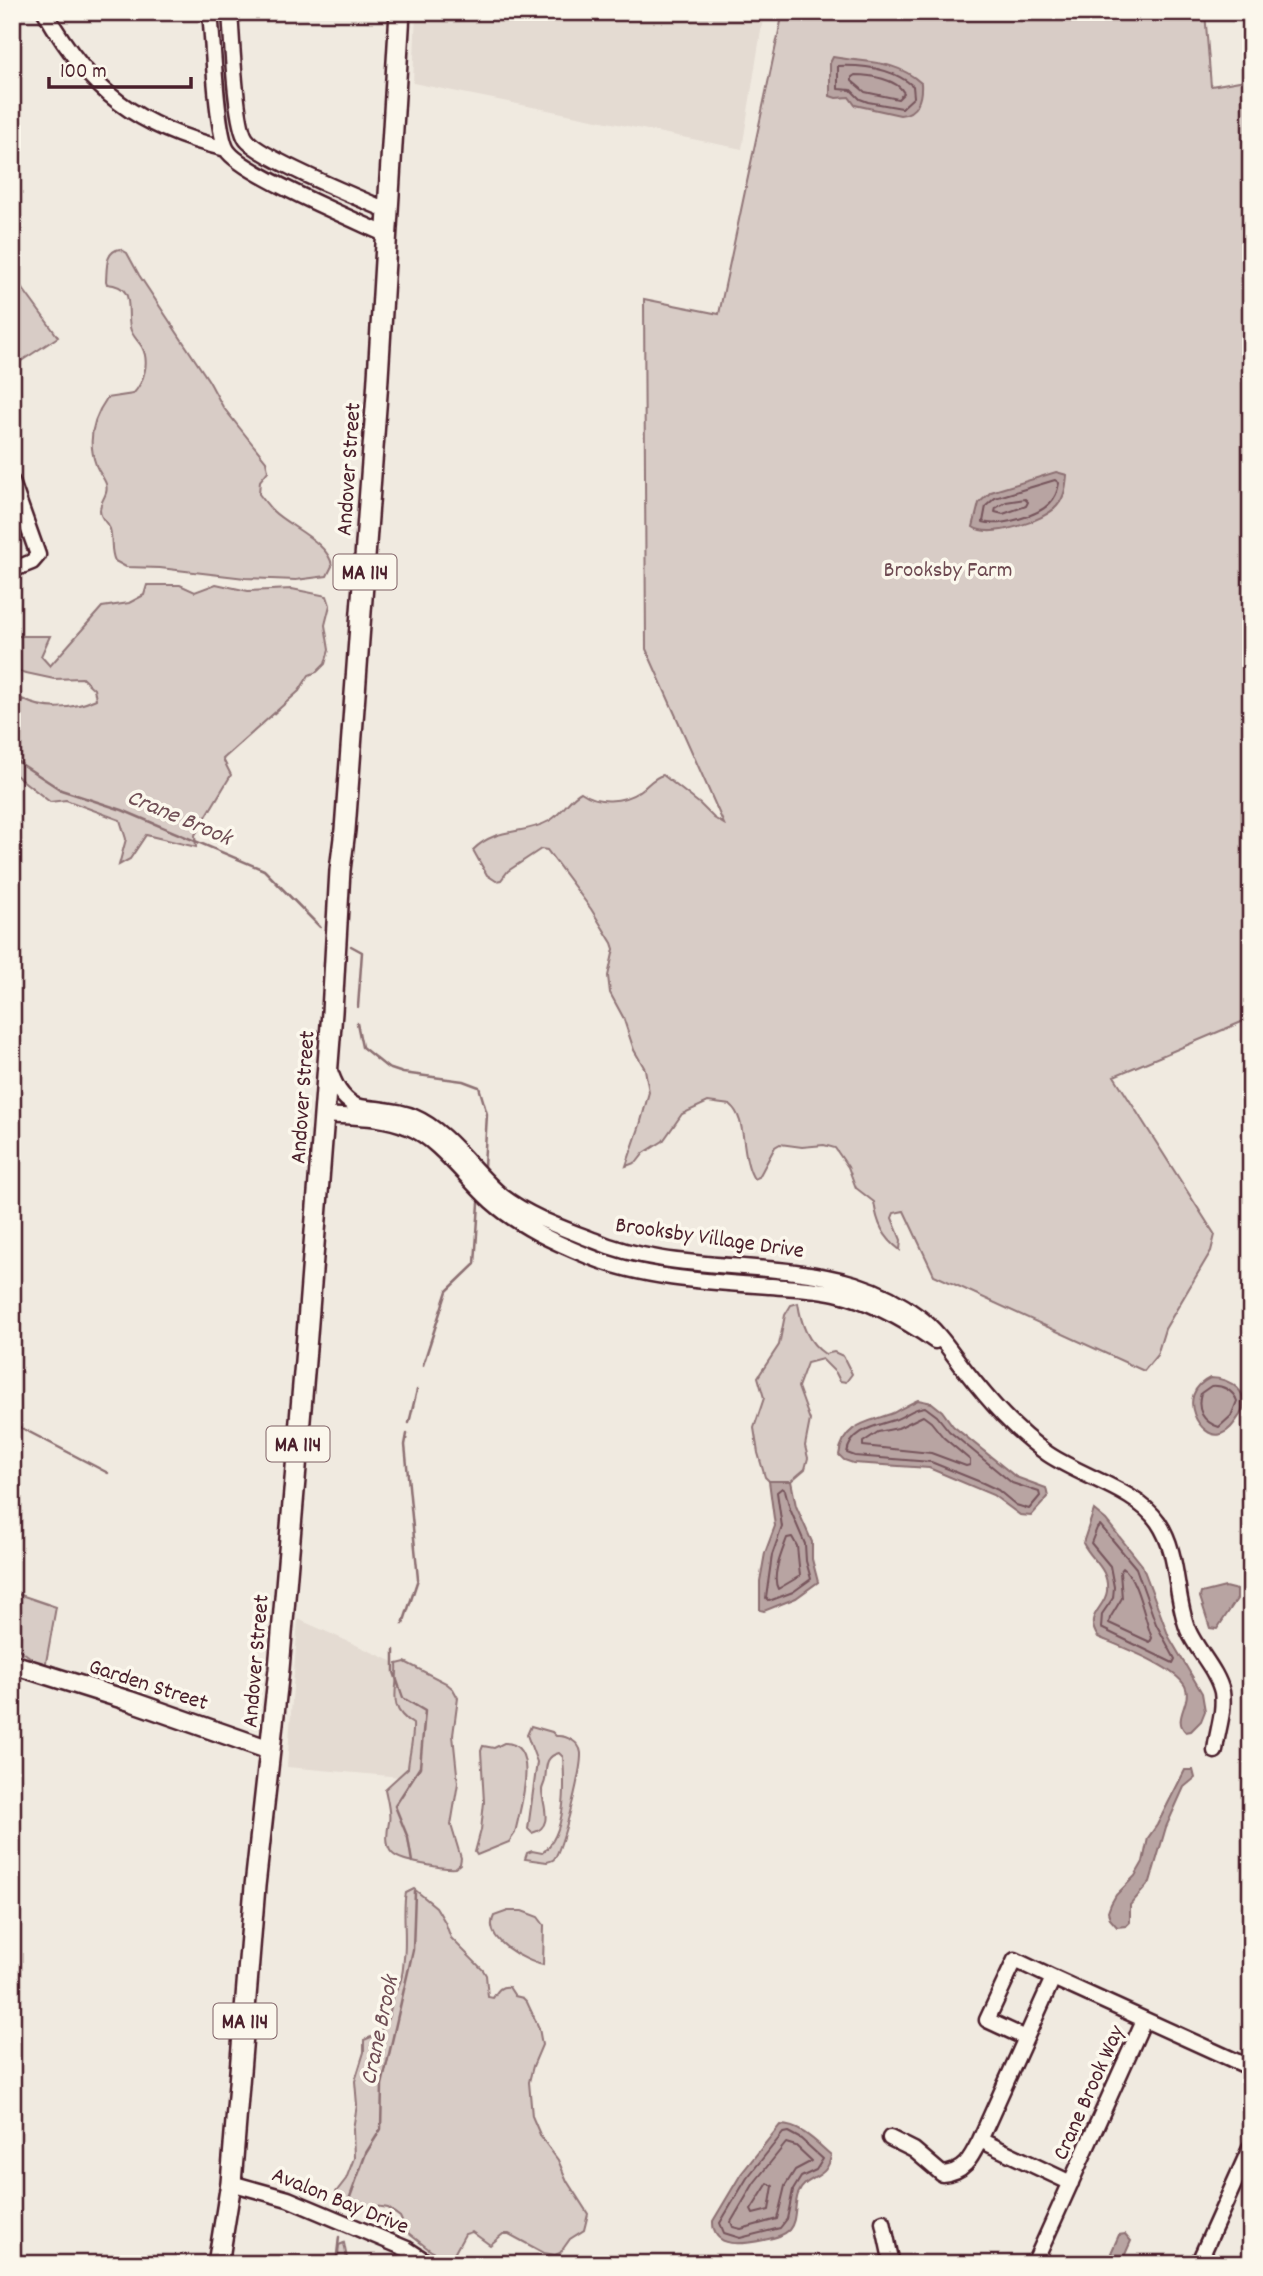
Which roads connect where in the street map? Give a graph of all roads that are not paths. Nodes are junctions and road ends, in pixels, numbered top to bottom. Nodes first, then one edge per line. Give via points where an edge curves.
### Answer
1 (46, 12) edge
2 (210, 12) edge
3 (230, 12) edge
4 (400, 12) edge
5 (226, 149) junction
6 (389, 211) junction
7 (387, 235) junction
8 (12, 482) edge
9 (12, 570) edge
10 (328, 1064) junction
11 (324, 1115) junction
12 (957, 1360) junction
13 (12, 1664) edge
14 (270, 1750) junction
15 (1215, 1751) dead end
16 (1053, 1978) junction
17 (1144, 2020) junction
18 (1026, 2038) junction
19 (1251, 2068) edge
20 (890, 2138) dead end
21 (980, 2140) junction
22 (1251, 2147) edge
23 (231, 2183) junction
24 (1071, 2183) junction
25 (883, 2222) dead end
26 (218, 2264) edge
27 (232, 2264) edge
28 (430, 2264) edge
29 (892, 2264) edge
30 (1034, 2264) edge
31 (1198, 2264) edge

1 - 5 street via 77,60 119,103 179,136
2 - 5 street
3 - 6 street via 239,119 246,140 271,158
4 - 6 highway, Andover Street / MA 114
5 - 7 street via 250,170
6 - 7 highway, Andover Street / MA 114
7 - 10 highway, Andover Street / MA 114
8 - 9 street via 38,555
10 - 11 highway, Andover Street / MA 114
10 - 12 street, Brooksby Village Drive via 348,1102 423,1121 503,1196 534,1215 625,1252 814,1274 855,1284 919,1317
11 - 12 street, Brooksby Village Drive via 409,1127 433,1143 515,1221 588,1256 658,1274 848,1297 902,1320
11 - 14 highway, Andover Street / MA 114
12 - 15 street, Brooksby Village Drive via 1027,1438 1069,1467 1136,1499 1158,1522 1171,1549 1188,1628 1220,1685 1223,1712
13 - 14 main road, Garden Street
14 - 23 highway, Andover Street / MA 114
16 - 17 street, Crane Brook Way
16 - 18 street
16 - 18 street, Crane Brook Way via 1015,1960 987,2020
17 - 19 street, Crane Brook Way
17 - 24 street, Crane Brook Way
18 - 21 street
20 - 21 street via 914,2150 942,2174 960,2170
21 - 24 street, Crane Brook Way
22 - 31 street
23 - 26 highway, Andover Street / MA 114
23 - 27 highway, Andover Street / MA 114
23 - 28 street, Avalon Bay Drive via 288,2199 407,2249
24 - 30 street, Crane Brook Way
25 - 29 street

